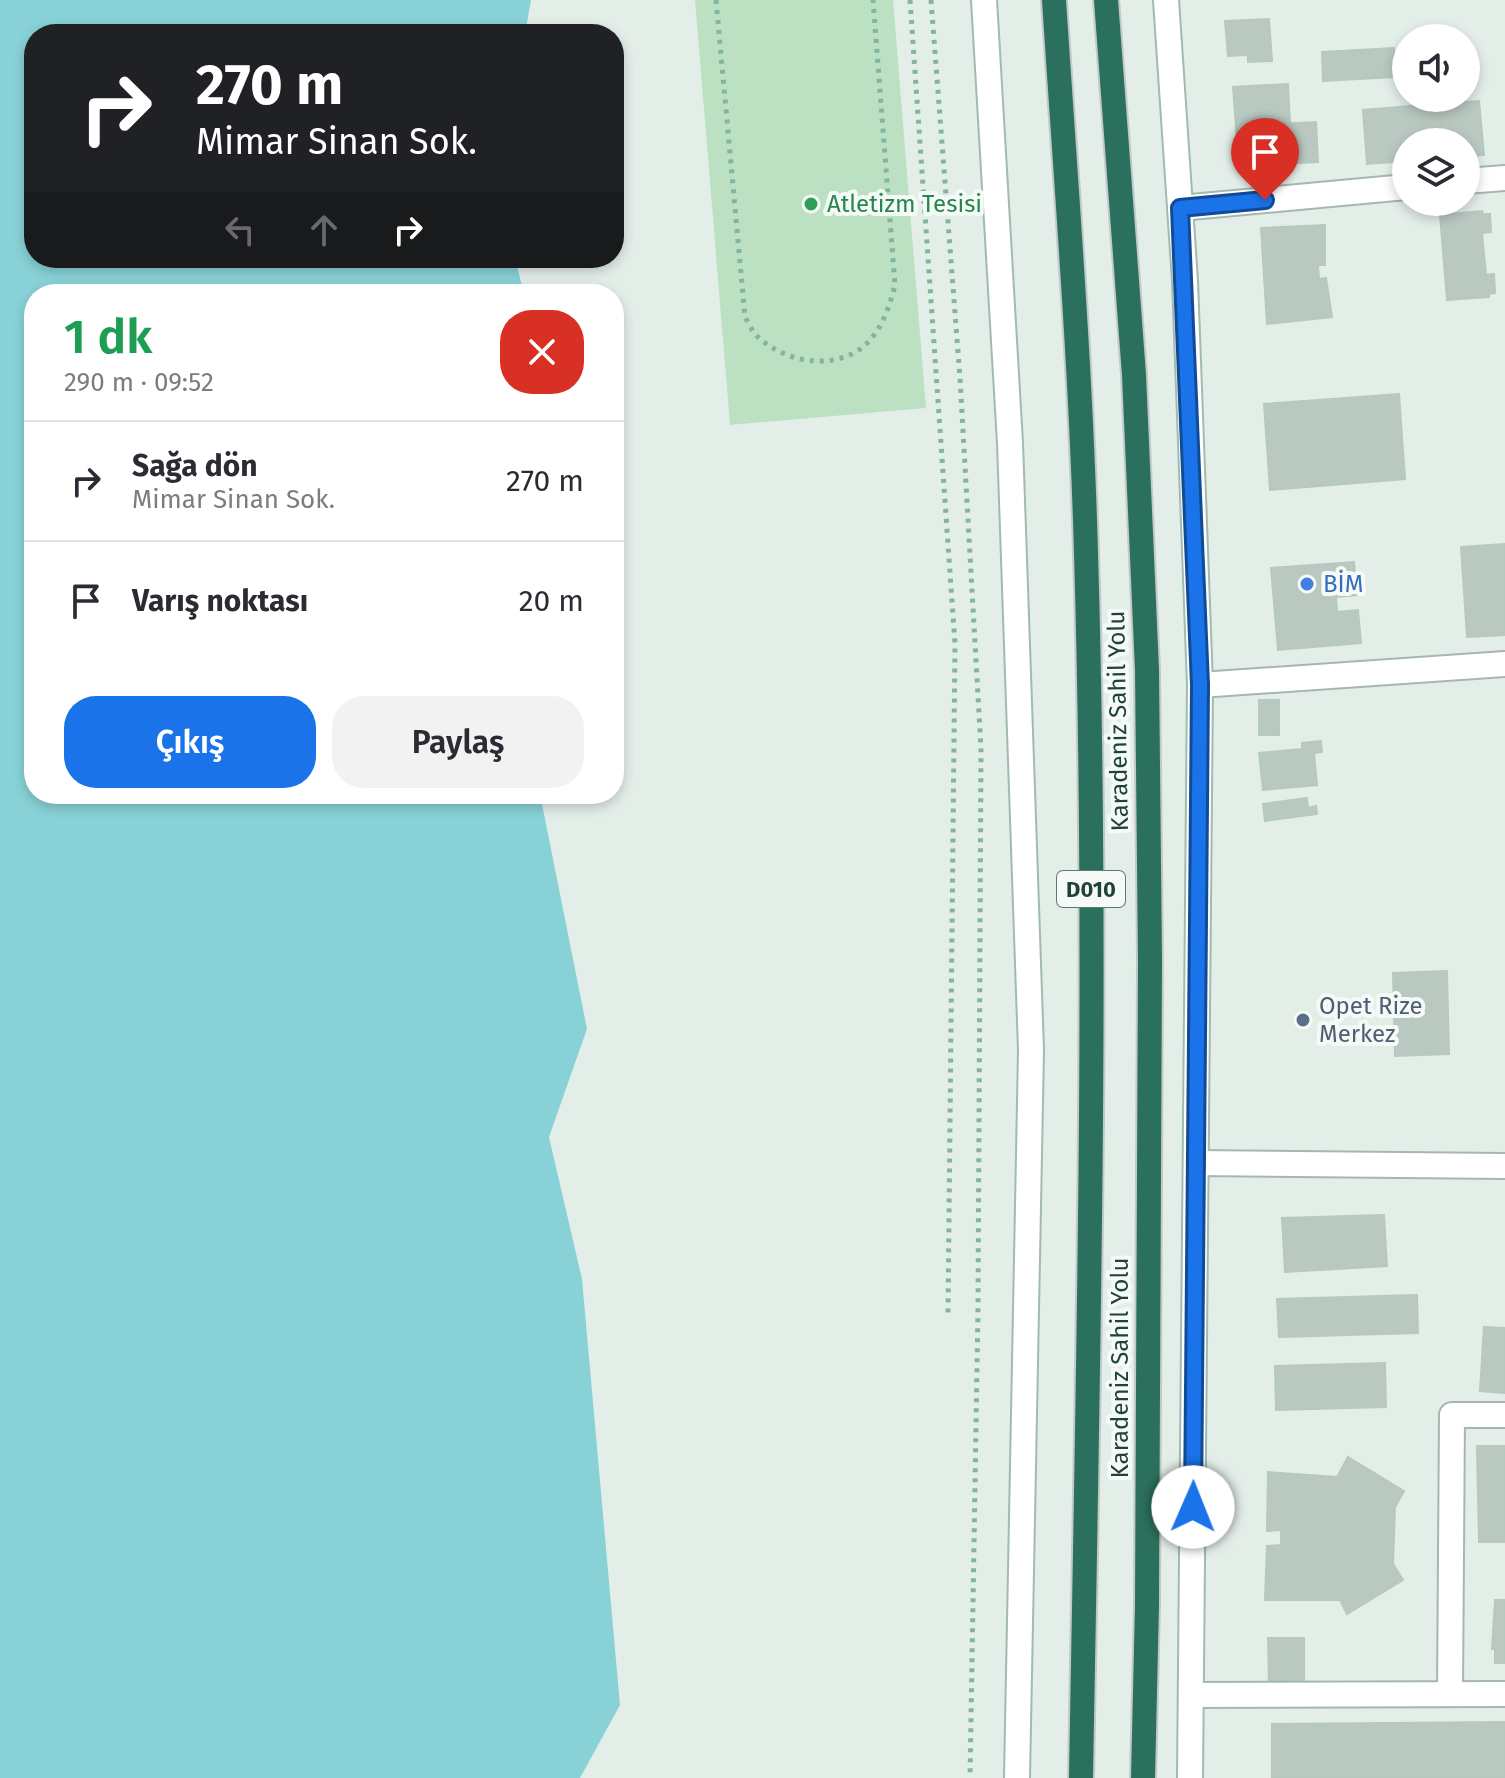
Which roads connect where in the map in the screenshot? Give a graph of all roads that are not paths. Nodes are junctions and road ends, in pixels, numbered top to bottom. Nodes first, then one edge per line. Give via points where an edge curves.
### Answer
1 (984, 0) edge
2 (1054, 0) edge
3 (1106, 0) edge
4 (1166, 0) edge
5 (1505, 178) edge
6 (1480, 180) edge
7 (1392, 188) edge
8 (1180, 208) junction
9 (1505, 664) edge
10 (1200, 685) junction
11 (1196, 1163) junction
12 (1505, 1166) edge
13 (1505, 1415) edge
14 (1450, 1694) junction
15 (1505, 1694) edge
16 (1191, 1695) junction
17 (1017, 1778) edge
18 (1081, 1778) edge
19 (1143, 1778) edge
20 (1190, 1778) edge

1 - 17 street via 1010,443 1031,1050
2 - 18 highway, Karadeniz Sahil Yolu / D010 via 1086,551 1090,781 1091,1251
3 - 19 highway, Karadeniz Sahil Yolu via 1134,375 1147,670 1150,976
4 - 8 street
5 - 6 street
7 - 8 street
8 - 10 street
9 - 10 street
10 - 11 street
11 - 12 street
11 - 16 street
13 - 14 street via 1452,1415
14 - 15 street
14 - 16 street
16 - 20 street

